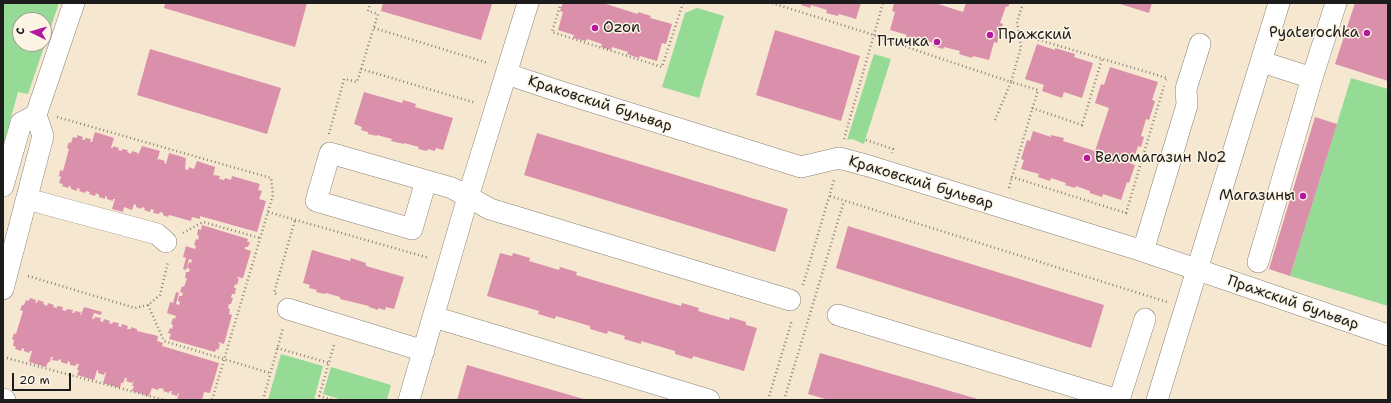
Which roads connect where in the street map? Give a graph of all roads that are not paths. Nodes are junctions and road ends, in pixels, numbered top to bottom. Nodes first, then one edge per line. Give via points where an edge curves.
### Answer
1 (74, 3) edge
2 (528, 3) edge
3 (1279, 3) edge
4 (1336, 3) edge
5 (1200, 44) dead end
6 (1262, 62) junction
7 (499, 69) junction
8 (1312, 78) junction
9 (37, 113) junction
10 (426, 181) junction
11 (3, 186) edge
12 (468, 197) junction
13 (27, 199) junction
14 (166, 242) road end
15 (1143, 251) junction
16 (1258, 262) dead end
17 (1198, 270) junction
18 (5, 280) edge
19 (795, 301) road end
20 (284, 302) road end
21 (838, 315) dead end
22 (434, 317) junction
23 (1145, 319) dead end
24 (1388, 335) edge
25 (424, 350) junction
26 (410, 400) edge
27 (709, 400) edge
28 (1119, 400) edge
29 (1157, 400) edge

1 - 9 street
2 - 7 street, Краковский бульвар
3 - 6 street
4 - 8 street
5 - 15 street via 1186,89 1187,105
6 - 8 street
6 - 17 street
7 - 12 street, Краковский бульвар
7 - 15 street, Краковский бульвар via 566,94 801,167 839,158
8 - 16 street
9 - 11 street via 21,123
9 - 13 street via 43,136
10 - 10 street via 330,153 316,201 412,229
10 - 12 street via 452,188
12 - 19 street via 490,210
12 - 22 street, Краковский бульвар
13 - 14 street via 157,234
13 - 18 street
15 - 17 street, Краковский бульвар
17 - 24 street, Пражский бульвар
17 - 29 street
20 - 25 street via 340,325
21 - 28 street
22 - 25 street, Краковский бульвар
22 - 27 street
23 - 28 street
25 - 26 street, Краковский бульвар

